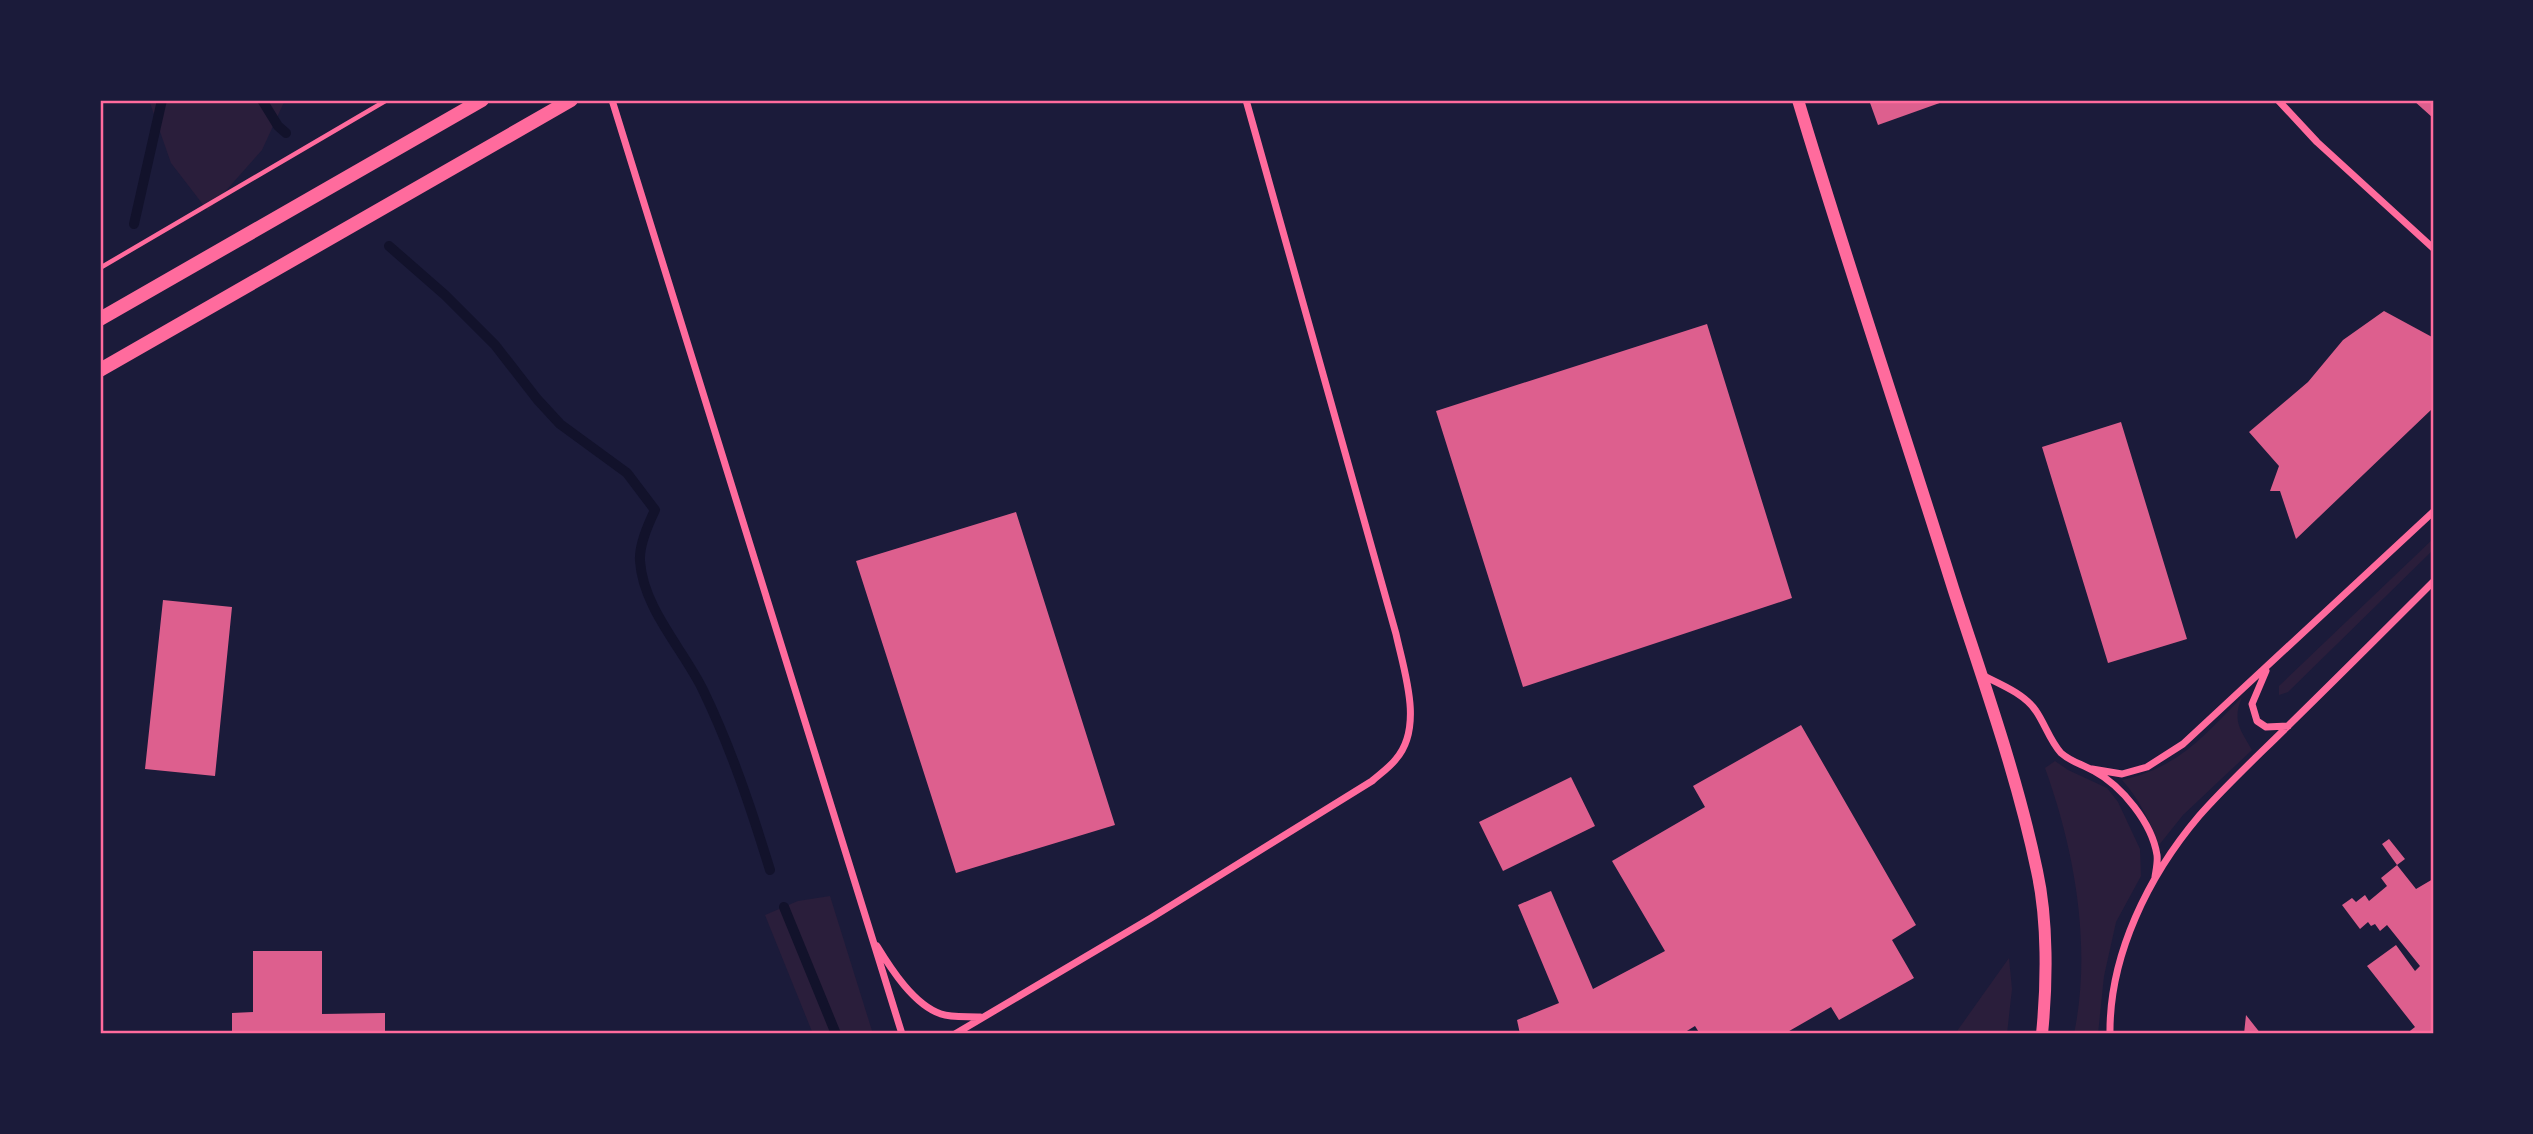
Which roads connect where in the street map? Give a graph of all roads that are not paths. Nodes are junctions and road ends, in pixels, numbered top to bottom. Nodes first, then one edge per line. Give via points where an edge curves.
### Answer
1 (482, 100) edge
2 (571, 100) edge
3 (612, 100) edge
4 (1247, 100) edge
5 (1798, 100) edge
6 (2278, 100) edge
7 (2433, 247) edge
8 (100, 319) edge
9 (100, 370) edge
10 (2433, 512) edge
11 (2433, 582) edge
12 (2269, 664) junction
13 (1981, 675) junction
14 (2288, 726) junction
15 (2092, 769) junction
16 (2155, 877) junction
17 (871, 937) junction
18 (981, 1017) junction
19 (902, 1034) edge
20 (955, 1034) edge
21 (2042, 1034) edge
22 (2110, 1034) edge

1 - 8 main road
2 - 9 main road
3 - 17 street
4 - 18 street via 1396,634 1411,726 1398,758 1372,781
5 - 13 street
6 - 7 street via 2325,150
10 - 12 street
11 - 14 street
12 - 14 street via 2252,704 2257,722 2266,727
12 - 15 street via 2183,744 2159,760 2122,774
13 - 15 street via 2034,708 2058,750 2070,761
13 - 21 street via 2038,873 2046,952
14 - 16 street via 2199,817
15 - 16 street via 2115,783 2150,833 2157,856
16 - 22 street via 2130,930 2117,972
17 - 18 street via 898,981 922,1002 941,1014
17 - 19 street
18 - 20 street

